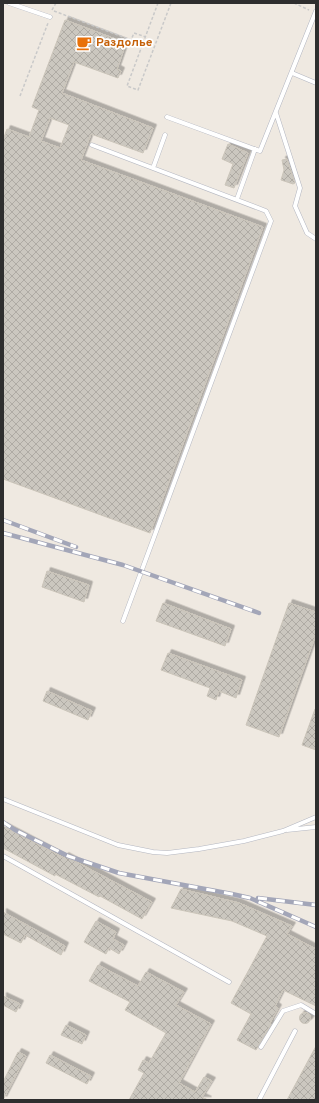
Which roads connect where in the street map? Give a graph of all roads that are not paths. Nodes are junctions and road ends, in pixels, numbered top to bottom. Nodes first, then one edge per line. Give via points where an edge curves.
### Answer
1 (9, 3) edge
2 (316, 12) edge
3 (50, 17) road end
4 (292, 73) junction
5 (316, 84) edge
6 (276, 112) junction
7 (167, 117) dead end
8 (165, 135) dead end
9 (92, 145) dead end
10 (255, 149) junction
11 (153, 168) junction
12 (237, 199) junction
13 (316, 239) edge
14 (123, 621) dead end
15 (3, 798) edge
16 (316, 817) edge
17 (316, 827) edge
18 (283, 830) junction
19 (3, 856) edge
20 (229, 982) dead end
21 (316, 1014) edge
22 (295, 1031) dead end
23 (261, 1047) dead end
24 (259, 1100) edge

1 - 3 lane
2 - 4 lane
4 - 5 lane
4 - 6 lane
6 - 10 lane via 260,151
6 - 13 lane via 300,188 295,206 308,233
7 - 10 lane
8 - 11 lane
9 - 11 lane
10 - 12 lane
11 - 12 lane
12 - 14 lane via 266,211 271,221
15 - 18 lane via 118,845 153,852 199,849 244,841
16 - 18 lane
17 - 18 lane
19 - 20 lane
21 - 23 lane via 301,1005 283,1011
22 - 24 lane

